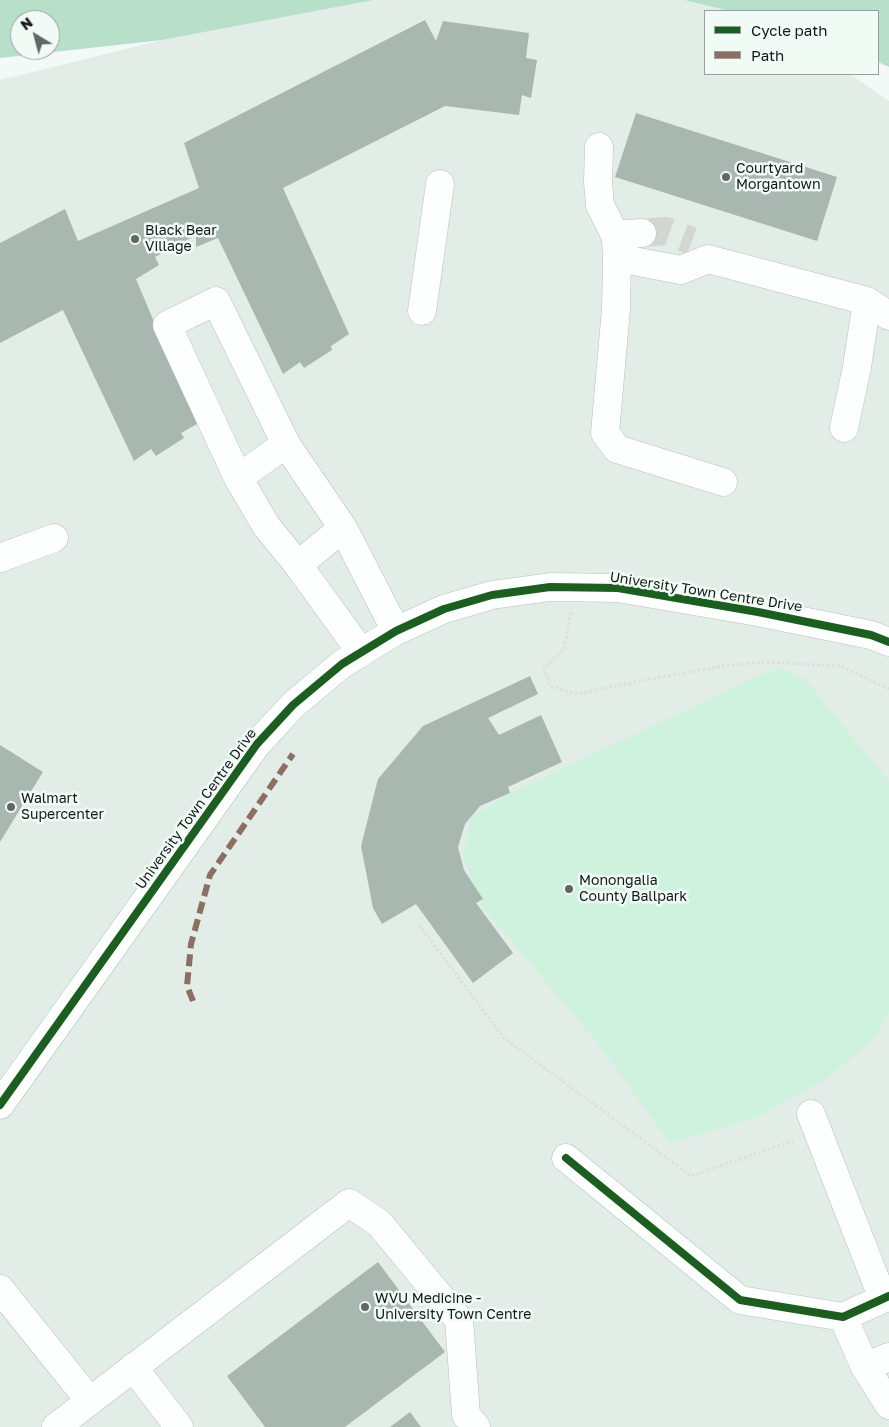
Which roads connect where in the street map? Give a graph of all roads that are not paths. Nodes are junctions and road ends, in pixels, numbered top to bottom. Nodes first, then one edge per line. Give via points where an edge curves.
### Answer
1 (599, 147) dead end
2 (440, 184) dead end
3 (642, 233) tunnel mouth
4 (616, 246) junction
5 (867, 300) junction
6 (422, 311) dead end
7 (889, 316) edge
8 (844, 428) dead end
9 (286, 444) junction
10 (238, 478) junction
11 (723, 482) dead end
12 (343, 528) junction
13 (54, 538) dead end
14 (0, 558) edge
15 (298, 565) junction
16 (396, 631) junction
17 (889, 642) edge
18 (361, 652) junction
19 (0, 1105) edge
20 (808, 1126) road end
21 (566, 1158) dead end
22 (0, 1289) edge
23 (886, 1297) edge
24 (844, 1317) junction
25 (877, 1362) edge
26 (133, 1368) junction
27 (90, 1401) junction
28 (889, 1405) edge
29 (56, 1427) edge
30 (179, 1427) edge
31 (476, 1427) edge

1 - 4 street via 600,205
2 - 6 street
3 - 4 street
4 - 5 street via 681,270 700,250
4 - 11 street via 616,309 605,433 617,449
5 - 7 street
5 - 8 street
9 - 10 street
9 - 10 street via 216,301 167,325
9 - 12 street
10 - 15 street via 267,527
12 - 15 street
12 - 16 street
13 - 14 street
15 - 18 street
16 - 17 street, University Town Centre Drive via 444,609 492,595 550,587 618,588 758,612 870,635
16 - 18 street, University Town Centre Drive
18 - 19 street, University Town Centre Drive via 293,705 257,744
20 - 23 street
21 - 24 street via 740,1300
22 - 27 street
23 - 24 street
24 - 25 street
25 - 28 street
26 - 27 street
26 - 30 street
26 - 31 street via 349,1203 379,1223 459,1320 466,1415
27 - 29 street

